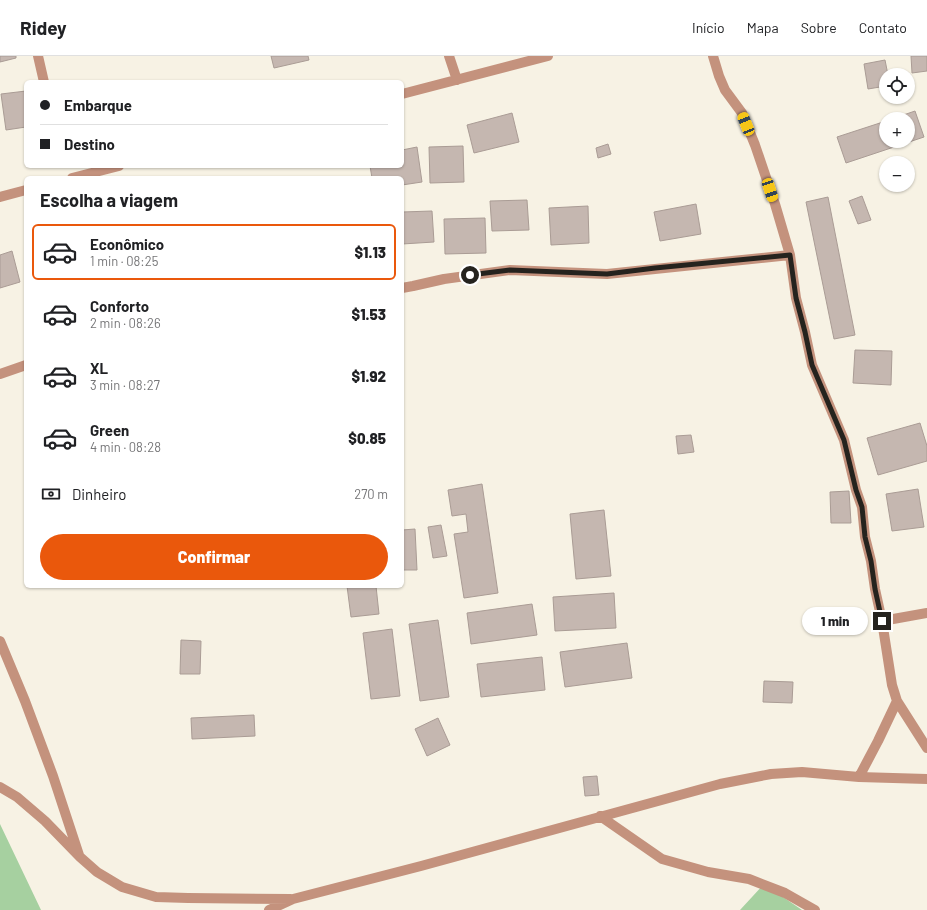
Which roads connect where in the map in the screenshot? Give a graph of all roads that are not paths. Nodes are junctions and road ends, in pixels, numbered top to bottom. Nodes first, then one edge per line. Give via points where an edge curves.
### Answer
1 (38, 56) edge
2 (449, 56) edge
3 (548, 56) edge
4 (713, 56) edge
5 (44, 80) edge
6 (457, 80) junction
7 (404, 93) edge
8 (111, 168) edge
9 (80, 176) edge
10 (24, 190) edge
11 (0, 196) edge
12 (790, 255) junction
13 (404, 288) edge
14 (24, 366) edge
15 (0, 374) edge
16 (927, 613) edge
17 (882, 621) junction
18 (0, 641) edge
19 (897, 701) junction
20 (927, 748) edge
21 (859, 777) junction
22 (927, 779) edge
23 (0, 787) edge
24 (600, 816) junction
25 (80, 857) junction
26 (293, 898) junction
27 (269, 910) edge
28 (815, 910) edge

1 - 5 street
2 - 6 street
3 - 6 street
4 - 12 street via 724,90 742,113 755,145
6 - 7 street
8 - 9 street
10 - 11 street
12 - 13 street via 607,274 510,270
12 - 17 street via 796,298 812,365 844,440 862,507 865,537
14 - 15 street
16 - 17 street
17 - 19 street via 890,676
18 - 25 street via 26,701
19 - 20 street
19 - 21 street
21 - 22 street
21 - 24 street via 802,772 771,774 720,784
23 - 25 street via 44,821
24 - 26 street via 421,866
24 - 28 street via 662,859 708,872 749,879 785,893
25 - 26 street via 97,872 122,887 156,896
26 - 27 street

